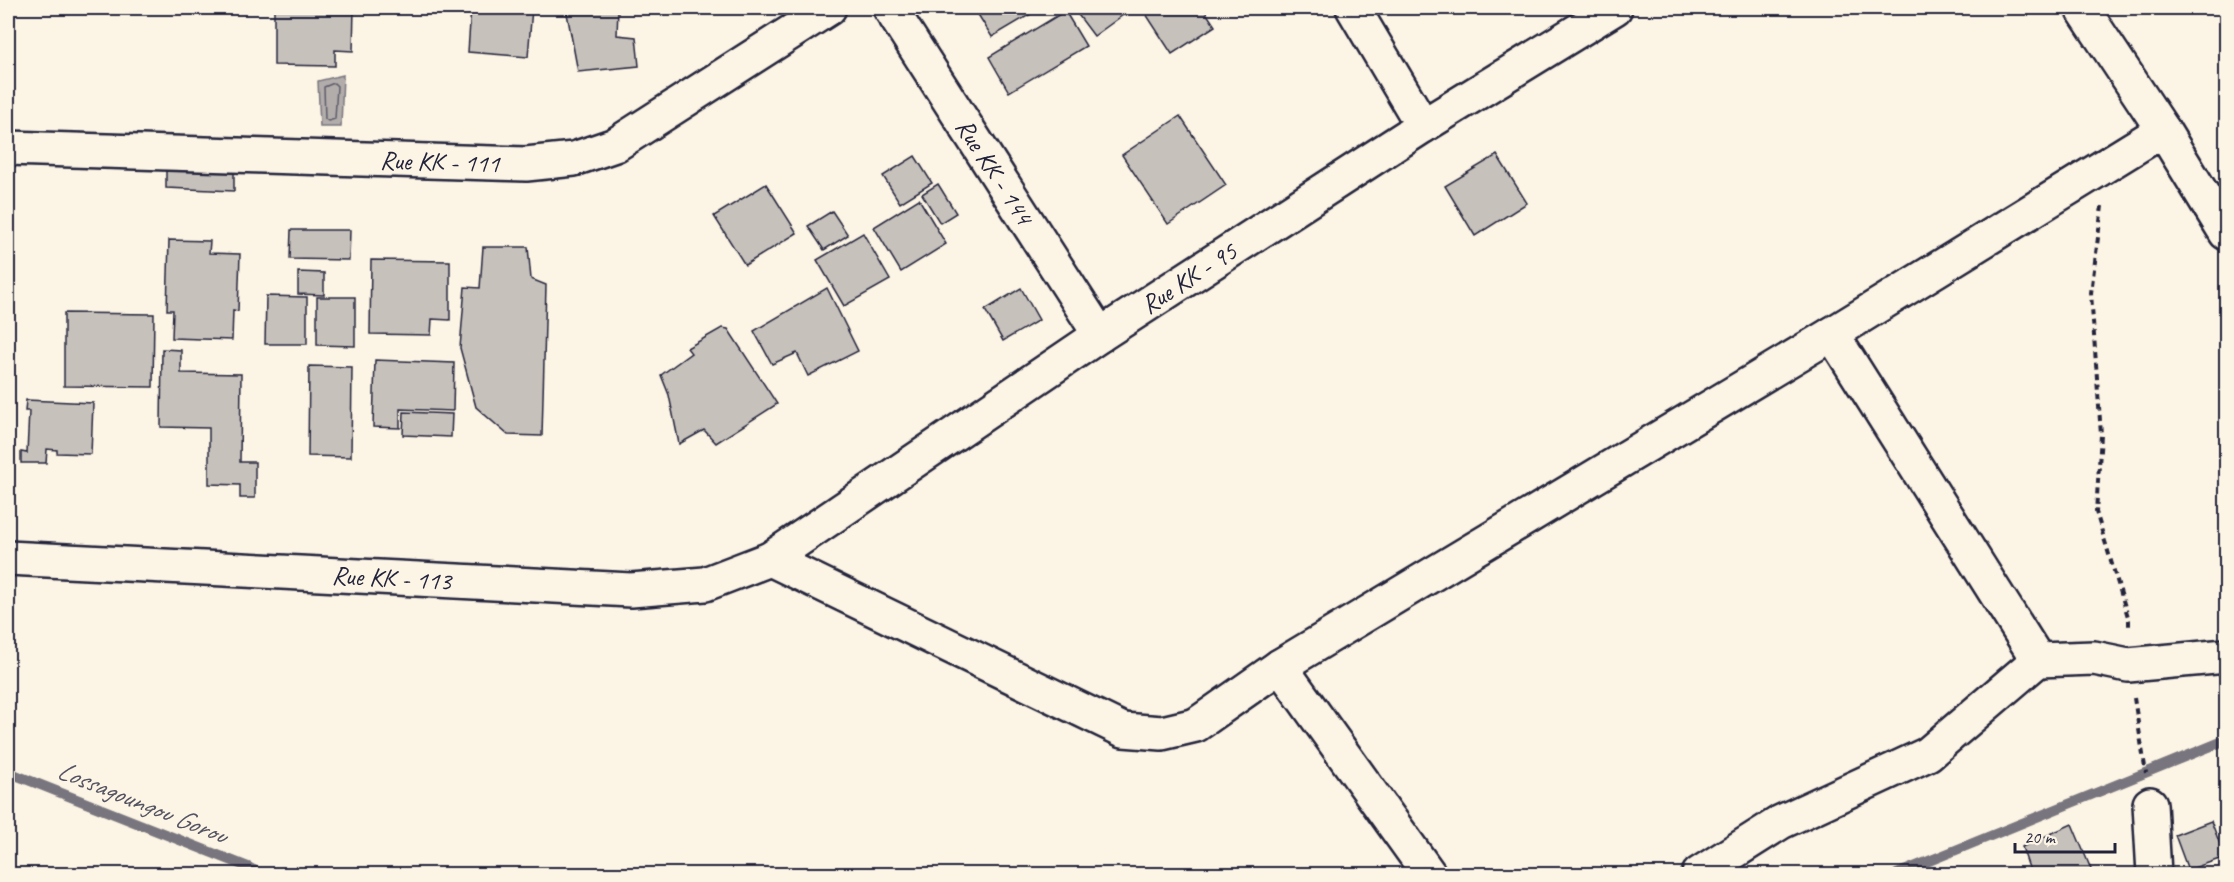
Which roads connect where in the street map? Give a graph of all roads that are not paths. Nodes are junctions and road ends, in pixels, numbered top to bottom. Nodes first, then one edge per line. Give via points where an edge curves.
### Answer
1 (830, 8) edge
2 (890, 8) edge
3 (1353, 8) edge
4 (1615, 8) edge
5 (2082, 8) edge
6 (1423, 126) junction
7 (2163, 130) junction
8 (8, 148) edge
9 (2226, 233) edge
10 (1832, 334) junction
11 (1100, 335) junction
12 (8, 558) edge
13 (770, 559) junction
14 (2226, 656) edge
15 (2038, 660) junction
16 (1280, 666) junction
17 (2150, 804) road end
18 (1429, 874) edge
19 (1699, 874) edge
20 (2154, 874) edge

1 - 8 street, Rue KK - 111 via 615,145 574,159 526,165
2 - 11 street, Rue KK - 144
3 - 6 street
4 - 6 street, Rue KK - 95
5 - 7 street
6 - 11 street, Rue KK - 95
7 - 9 street
7 - 10 street
10 - 15 street
10 - 16 street
11 - 13 street, Rue KK - 95
12 - 13 street, Rue KK - 113 via 631,590 705,584
13 - 16 street via 1123,730 1162,733 1196,725
14 - 15 street via 2128,665 2094,658
15 - 19 street via 1928,754 1781,822
16 - 18 street
17 - 20 street

